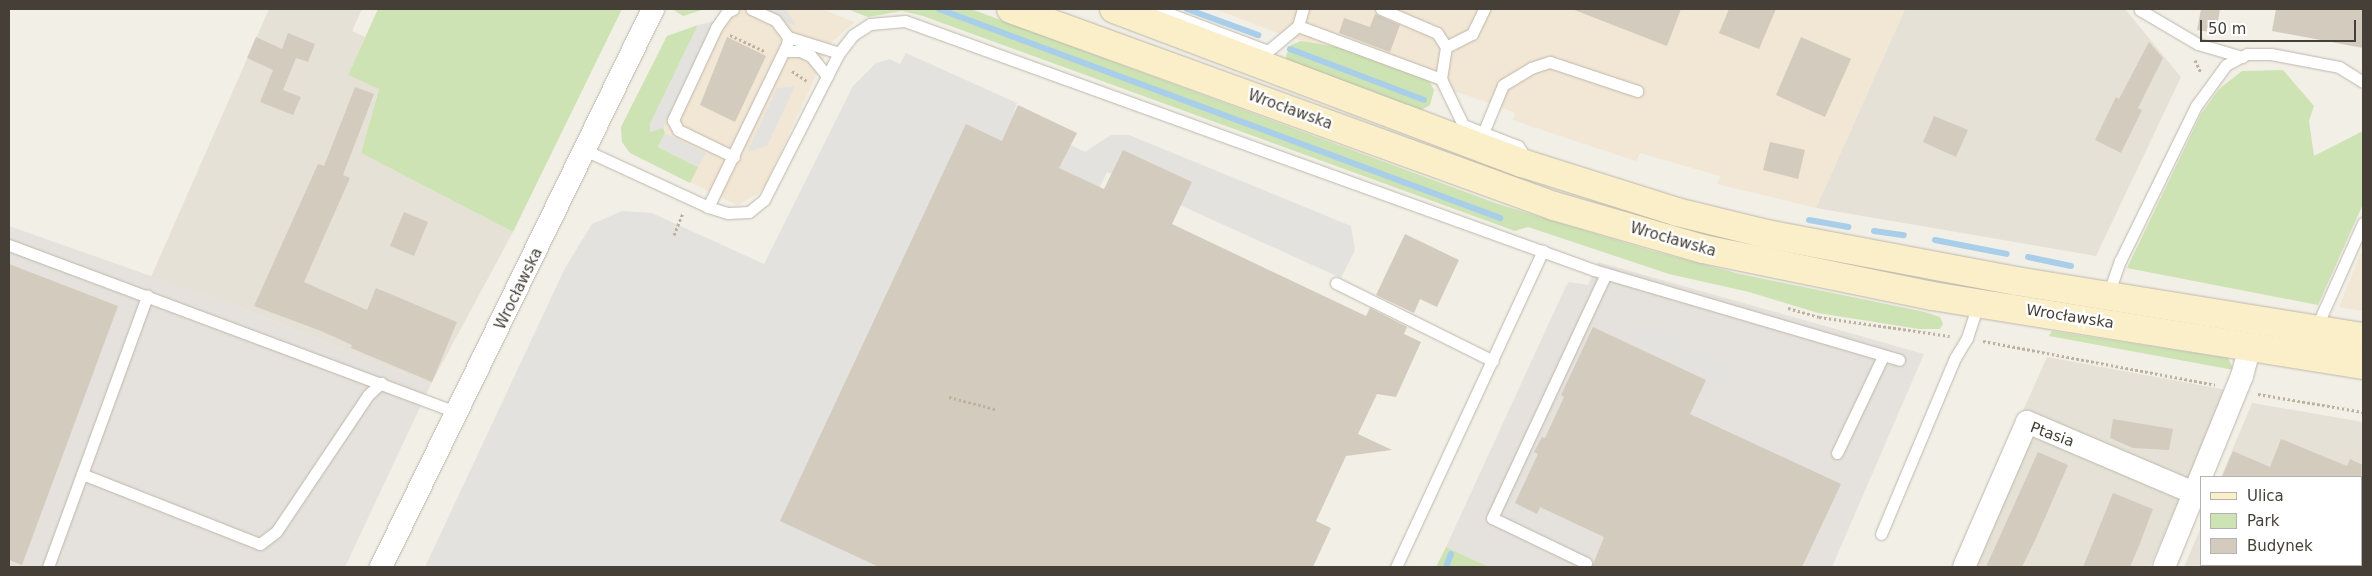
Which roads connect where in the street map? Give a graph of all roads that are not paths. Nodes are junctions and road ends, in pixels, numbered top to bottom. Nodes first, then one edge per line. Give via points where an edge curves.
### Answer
1 (653, 9) edge
2 (733, 9) edge
3 (751, 9) edge
4 (1011, 9) edge
5 (1114, 9) edge
6 (1157, 9) edge
7 (1304, 9) edge
8 (1381, 9) edge
9 (1484, 9) edge
10 (2140, 10) edge
11 (1298, 26) junction
12 (788, 37) junction
13 (1446, 47) junction
14 (785, 51) junction
15 (839, 53) junction
16 (2242, 57) junction
17 (827, 76) junction
18 (1441, 79) junction
19 (2363, 82) edge
20 (1636, 92) dead end
21 (1483, 133) junction
22 (587, 151) junction
23 (734, 157) junction
24 (1531, 166) junction
25 (708, 207) junction
26 (2363, 223) edge
27 (9, 245) edge
28 (1543, 252) junction
29 (1606, 274) junction
30 (1336, 283) dead end
31 (2108, 295) junction
32 (147, 296) junction
33 (1978, 303) junction
34 (2316, 328) junction
35 (2363, 337) edge
36 (2250, 347) junction
37 (1883, 356) junction
38 (1899, 360) dead end
39 (1493, 361) junction
40 (2363, 365) edge
41 (381, 383) junction
42 (458, 413) junction
43 (1837, 453) dead end
44 (82, 474) junction
45 (2201, 476) edge
46 (2200, 478) edge
47 (2194, 493) junction
48 (1881, 534) dead end
49 (1586, 563) dead end
50 (48, 567) edge
51 (381, 567) edge
52 (1396, 567) edge
53 (1964, 567) edge
54 (2164, 567) edge

1 - 22 street, Wrocławska
2 - 23 lane via 716,28 673,120 678,130
3 - 12 lane via 775,20
4 - 33 main road, Wrocławska via 1554,206 1703,249 1819,275
5 - 24 main road, Wrocławska
6 - 11 lane via 1268,51
7 - 11 lane
8 - 13 lane via 1430,29
9 - 13 lane via 1472,34
10 - 16 lane via 2198,44
11 - 18 lane
12 - 14 lane
12 - 15 lane
13 - 18 lane
14 - 17 lane via 800,51 811,56
14 - 23 lane
15 - 17 lane
15 - 28 lane via 853,35 870,24 893,20 920,26
16 - 19 lane via 2271,54 2314,60 2339,67
16 - 31 lane via 2226,65 2196,106 2128,244
17 - 25 lane via 764,200 749,212 728,213
18 - 21 lane via 1463,125
20 - 21 lane via 1550,62 1531,68 1503,85
21 - 24 lane via 1518,146
22 - 25 lane
22 - 42 street, Wrocławska
23 - 25 lane
24 - 31 main road, Wrocławska via 1677,212 1767,234
26 - 34 lane
27 - 32 lane
28 - 29 lane
28 - 39 lane
29 - 37 lane
29 - 49 lane via 1492,518
30 - 39 lane
31 - 34 main road, Wrocławska
32 - 41 lane
32 - 44 lane
33 - 36 main road, Wrocławska
33 - 48 lane via 1967,338 1955,358
34 - 35 main road, Wrocławska
36 - 40 main road, Wrocławska
36 - 45 street
37 - 38 lane
37 - 43 lane
39 - 52 lane
41 - 42 lane
41 - 44 lane via 368,395 276,532 260,544
42 - 51 street, Wrocławska
44 - 50 lane
46 - 47 street
47 - 53 street, Ptasia via 2027,422
47 - 54 street

